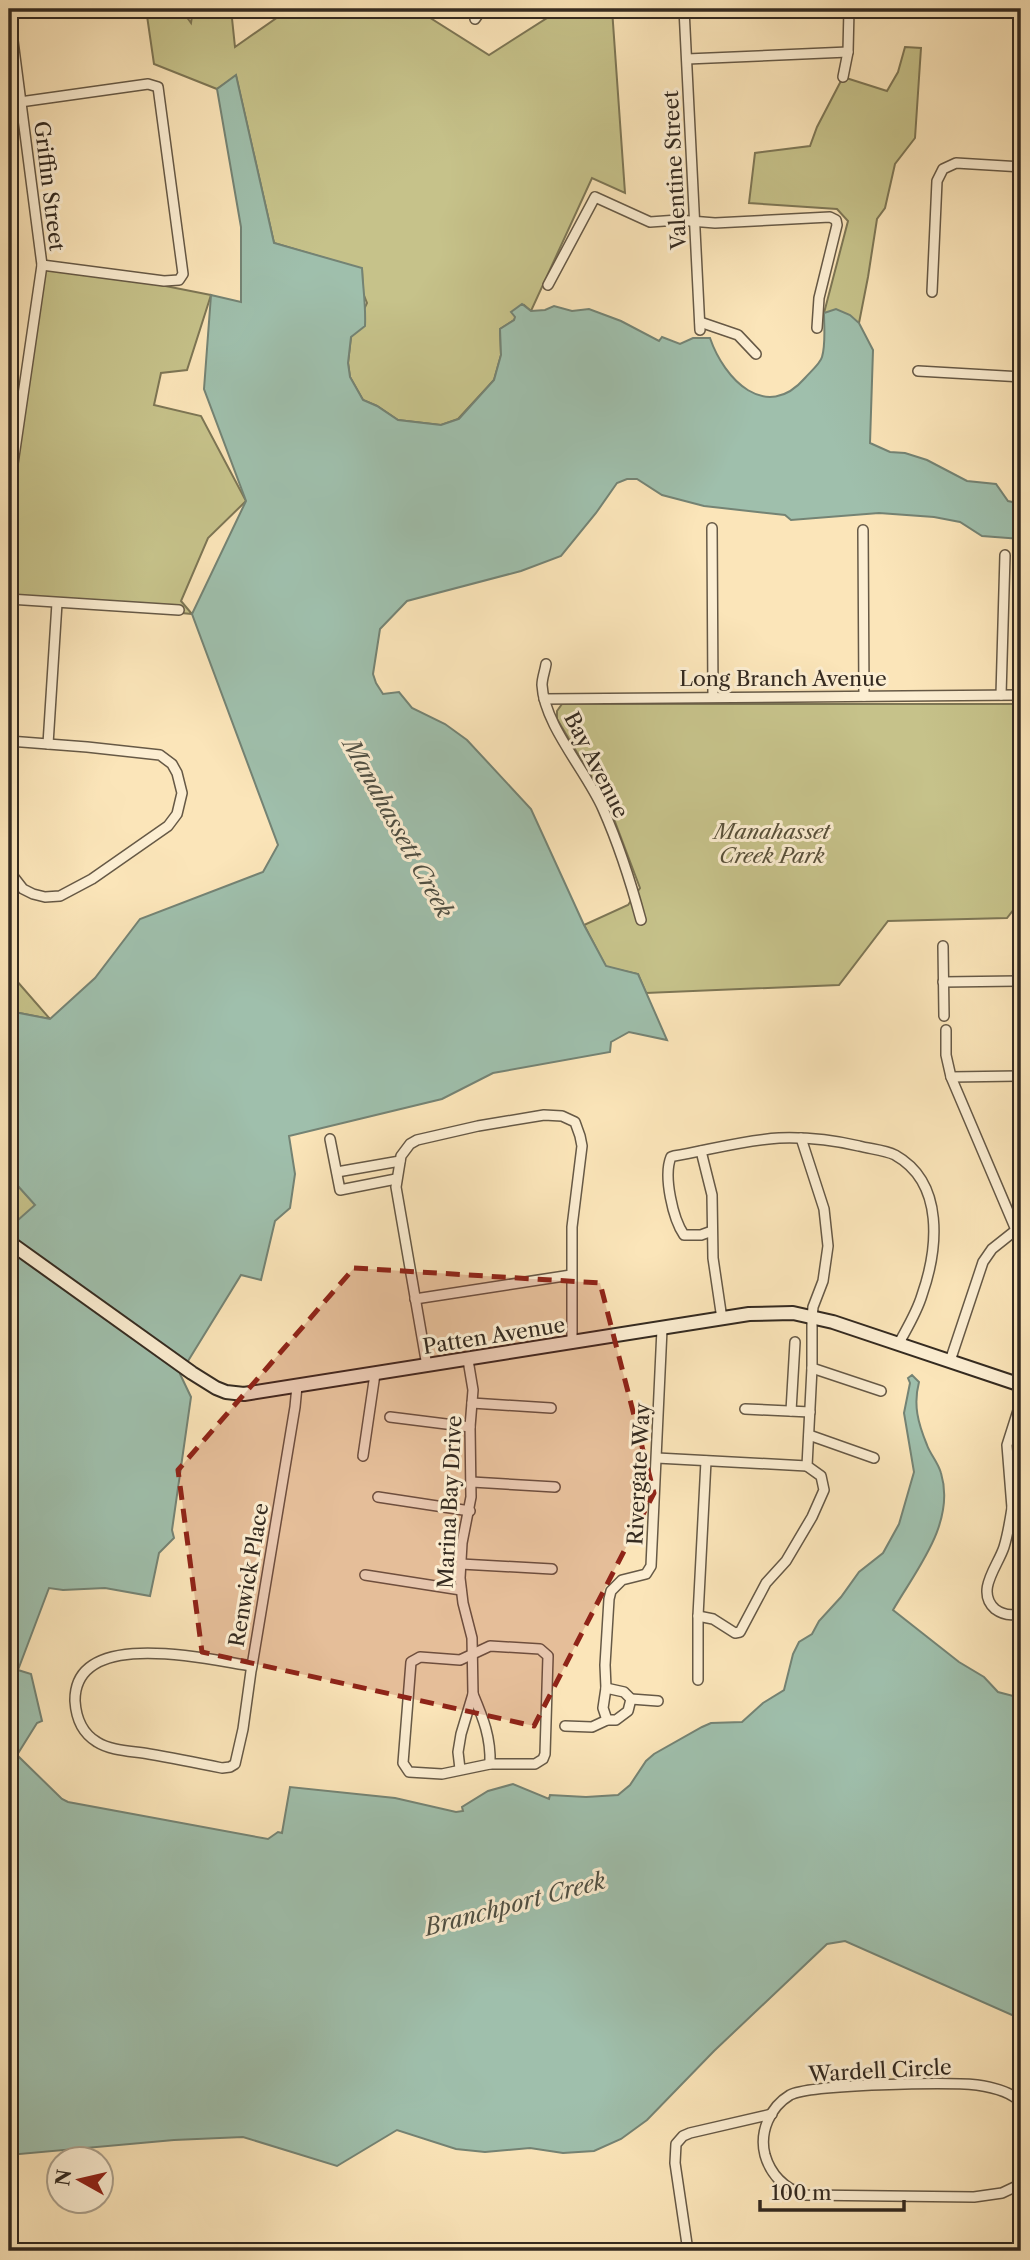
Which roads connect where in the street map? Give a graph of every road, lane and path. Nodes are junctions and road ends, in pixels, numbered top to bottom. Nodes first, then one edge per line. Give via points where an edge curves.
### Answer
1 (482, 9) edge
2 (684, 9) edge
3 (849, 9) edge
4 (9, 10) edge
5 (475, 19) dead end
6 (848, 52) junction
7 (687, 59) junction
8 (843, 77) dead end
9 (20, 102) junction
10 (1021, 167) edge
11 (695, 221) junction
12 (41, 265) junction
13 (548, 285) dead end
14 (932, 292) dead end
15 (817, 328) dead end
16 (756, 354) dead end
17 (918, 371) dead end
18 (1021, 377) edge
19 (1021, 425) edge
20 (12, 447) edge
21 (1018, 474) dead end
22 (9, 491) edge
23 (712, 528) dead end
24 (863, 530) dead end
25 (1005, 555) dead end
26 (9, 599) edge
27 (57, 603) junction
28 (179, 610) dead end
29 (546, 664) dead end
30 (1001, 695) junction
31 (1021, 695) edge
32 (713, 696) junction
33 (864, 696) junction
34 (544, 699) junction
35 (9, 741) edge
36 (47, 744) junction
37 (9, 871) edge
38 (641, 920) dead end
39 (943, 946) dead end
40 (1021, 981) edge
41 (943, 982) junction
42 (944, 1016) dead end
43 (946, 1030) dead end
44 (1021, 1076) edge
45 (951, 1077) junction
46 (801, 1138) junction
47 (330, 1139) dead end
48 (701, 1151) junction
49 (400, 1161) junction
50 (337, 1172) junction
51 (396, 1180) junction
52 (1019, 1228) edge
53 (712, 1231) junction
54 (9, 1242) edge
55 (571, 1275) junction
56 (415, 1299) junction
57 (812, 1318) junction
58 (722, 1319) junction
59 (663, 1329) junction
60 (794, 1342) dead end
61 (572, 1343) junction
62 (900, 1343) junction
63 (468, 1360) junction
64 (950, 1361) junction
65 (427, 1366) junction
66 (812, 1368) junction
67 (375, 1374) junction
68 (1021, 1385) edge
69 (297, 1386) junction
70 (881, 1391) dead end
71 (1021, 1401) edge
72 (472, 1403) junction
73 (551, 1408) dead end
74 (745, 1409) dead end
75 (791, 1411) junction
76 (810, 1412) junction
77 (390, 1417) dead end
78 (470, 1427) junction
79 (809, 1435) junction
80 (363, 1456) dead end
81 (657, 1458) junction
82 (874, 1458) dead end
83 (706, 1461) junction
84 (807, 1466) junction
85 (472, 1482) junction
86 (555, 1487) dead end
87 (378, 1497) dead end
88 (1017, 1510) edge
89 (470, 1511) junction
90 (461, 1563) junction
91 (552, 1569) dead end
92 (365, 1575) dead end
93 (461, 1590) junction
94 (1021, 1613) edge
95 (698, 1616) junction
96 (472, 1654) junction
97 (252, 1667) junction
98 (698, 1680) dead end
99 (606, 1688) junction
100 (473, 1693) junction
101 (631, 1699) junction
102 (658, 1701) dead end
103 (607, 1720) junction
104 (565, 1726) dead end
105 (490, 1764) junction
106 (460, 1769) junction
107 (1021, 2103) edge
108 (772, 2113) junction
109 (1021, 2184) edge
110 (688, 2251) edge

1 - 5 street
2 - 7 street, Valentine Street
3 - 6 street
4 - 9 street, Griffin Street
6 - 7 street
6 - 8 street
7 - 11 street, Valentine Street
9 - 12 street, Griffin Street
9 - 12 street via 148,84 158,87 183,269 181,279 164,281
10 - 14 street via 953,164 943,169 937,181
11 - 13 street via 643,220 595,197
11 - 15 street via 836,220
11 - 16 street, Valentine Street via 700,326 738,335
12 - 20 street, Griffin Street
17 - 18 street
19 - 21 street
20 - 22 street, Griffin Street
23 - 32 street
24 - 33 street
25 - 30 street
26 - 27 street
27 - 28 street
27 - 36 street
29 - 34 street, Bay Avenue
30 - 31 street, Long Branch Avenue
30 - 33 street, Long Branch Avenue
32 - 33 street, Long Branch Avenue
32 - 34 street, Long Branch Avenue
34 - 38 street, Bay Avenue via 602,807
35 - 36 street
36 - 37 street via 160,755 177,774 181,803 164,830 60,896 33,894
39 - 41 street
40 - 41 street
41 - 42 street
43 - 45 street
44 - 45 street
45 - 52 street
46 - 48 street
46 - 57 street via 827,1229 827,1263
46 - 62 street via 890,1153 908,1164 927,1188 934,1222 933,1250 917,1309
47 - 50 street
48 - 53 street via 712,1195
48 - 53 street via 671,1157 671,1197 684,1235
49 - 50 street
49 - 51 street
49 - 55 street via 404,1150 417,1140 478,1126 544,1115 575,1122 582,1146
50 - 51 street via 340,1190
51 - 56 street
52 - 64 street via 983,1262
53 - 58 street
54 - 69 street, Patten Avenue via 216,1388 239,1394
55 - 56 street
55 - 61 street
56 - 65 street
57 - 58 street, Patten Avenue via 777,1312
57 - 62 street, Patten Avenue
57 - 66 street
58 - 59 street, Patten Avenue
59 - 61 street, Patten Avenue
59 - 81 street, Rivergate Way
60 - 75 street
61 - 63 street, Patten Avenue
62 - 64 street, Patten Avenue
63 - 65 street, Patten Avenue
63 - 72 street, Marina Bay Drive
64 - 68 street, Patten Avenue
65 - 67 street, Patten Avenue
66 - 70 street
66 - 76 street
67 - 69 street, Patten Avenue
67 - 80 street
69 - 97 street, Renwick Place
71 - 88 street via 1007,1445
72 - 73 street
72 - 78 street, Marina Bay Drive
74 - 75 street
75 - 76 street
76 - 79 street
77 - 78 street
78 - 85 street, Marina Bay Drive
79 - 82 street
79 - 84 street
81 - 83 street
81 - 99 street, Rivergate Way via 651,1566 646,1574 622,1580 611,1591
83 - 84 street
83 - 95 street
84 - 95 street via 821,1476 824,1490 801,1538 766,1583 742,1630 735,1633 713,1619
85 - 86 street
85 - 89 street, Marina Bay Drive
87 - 89 street
88 - 94 street via 988,1582 987,1596 1002,1613
89 - 90 street, Marina Bay Drive
90 - 91 street
90 - 93 street, Marina Bay Drive
92 - 93 street
93 - 96 street, Marina Bay Drive
95 - 98 street
96 - 100 street, Marina Bay Drive
96 - 105 street via 490,1646 520,1647 540,1649 549,1659 543,1759 535,1764
96 - 106 street via 460,1660 420,1657 410,1665 405,1769 429,1774
97 - 97 street, Renwick Place via 169,1654 112,1656 90,1667 78,1681 79,1721 89,1736 107,1747 230,1767 239,1752
99 - 101 street via 624,1692
99 - 103 street, Rivergate Way via 603,1708
100 - 105 street via 487,1726
100 - 106 street, Marina Bay Drive via 461,1734
101 - 102 street
101 - 103 street via 628,1711 616,1720
103 - 104 street via 592,1727
105 - 106 street
107 - 108 street, Wardell Circle via 986,2087 918,2084 795,2093
108 - 109 street via 764,2135 769,2166 779,2182 804,2195 974,2197
108 - 110 street via 691,2133 676,2144

